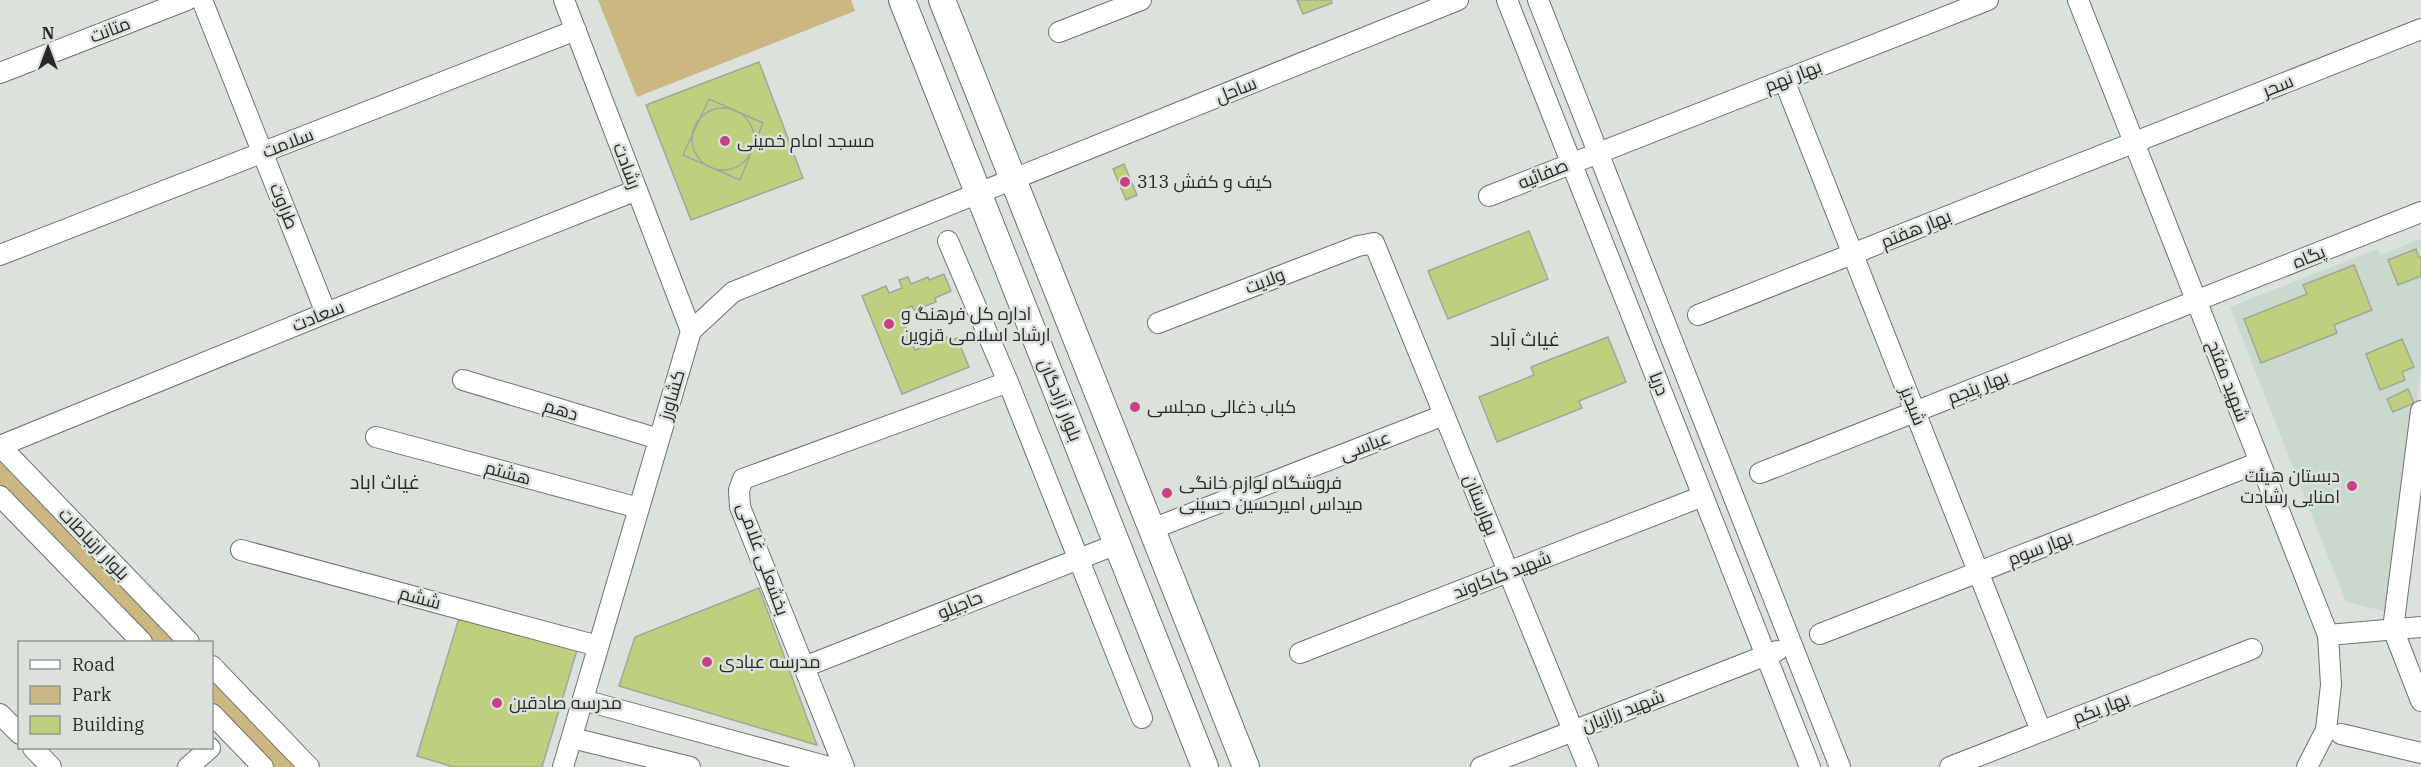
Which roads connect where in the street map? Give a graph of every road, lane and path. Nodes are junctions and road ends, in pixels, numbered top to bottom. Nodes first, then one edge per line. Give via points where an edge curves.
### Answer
1 (187, 0) edge
2 (202, 0) edge
3 (564, 0) edge
4 (902, 0) edge
5 (942, 0) edge
6 (1141, 0) edge
7 (1458, 0) edge
8 (1507, 0) edge
9 (1538, 0) edge
10 (1988, 0) edge
11 (2078, 0) edge
12 (2421, 29) edge
13 (576, 30) junction
14 (1059, 32) dead end
15 (0, 73) edge
16 (1784, 80) junction
17 (2134, 143) junction
18 (263, 153) junction
19 (1598, 153) junction
20 (1572, 163) junction
21 (1014, 181) junction
22 (637, 190) junction
23 (979, 195) junction
24 (1488, 196) dead end
25 (2421, 212) edge
26 (948, 241) dead end
27 (1374, 243) joint
28 (1853, 254) junction
29 (0, 255) edge
30 (2197, 302) junction
31 (326, 313) junction
32 (1698, 315) dead end
33 (1158, 323) dead end
34 (1667, 327) junction
35 (691, 331) junction
36 (1640, 337) junction
37 (463, 380) dead end
38 (1008, 382) junction
39 (2421, 411) edge
40 (1915, 412) junction
41 (1444, 415) junction
42 (376, 438) dead end
43 (659, 439) junction
44 (0, 446) edge
45 (2260, 462) junction
46 (1760, 473) dead end
47 (0, 496) edge
48 (1703, 496) junction
49 (639, 508) junction
50 (1152, 529) junction
51 (1117, 544) junction
52 (241, 550) dead end
53 (1078, 559) junction
54 (1508, 572) junction
55 (1979, 572) junction
56 (2412, 628) edge
57 (1820, 634) dead end
58 (2328, 634) junction
59 (141, 641) edge
60 (188, 641) edge
61 (1792, 645) junction
62 (598, 646) junction
63 (2252, 649) dead end
64 (1300, 653) dead end
65 (1766, 656) junction
66 (213, 667) edge
67 (804, 667) junction
68 (583, 700) junction
69 (2421, 701) edge
70 (0, 714) edge
71 (213, 715) edge
72 (1142, 718) dead end
73 (228, 731) junction
74 (1574, 731) junction
75 (2041, 731) junction
76 (18, 732) edge
77 (2341, 734) dead end
78 (572, 738) junction
79 (213, 745) edge
80 (35, 749) edge
81 (209, 749) edge
82 (2421, 753) edge
83 (51, 767) edge
84 (188, 767) edge
85 (263, 767) edge
86 (309, 767) edge
87 (563, 767) edge
88 (690, 767) edge
89 (829, 767) edge
90 (844, 767) edge
91 (1205, 767) edge
92 (1245, 767) edge
93 (1481, 767) edge
94 (1588, 767) edge
95 (1810, 767) edge
96 (1840, 767) edge
97 (1950, 767) edge
98 (2307, 767) edge

1 - 15 street, متانت
2 - 18 street, طراوت
3 - 13 street, رشادت
4 - 23 main road, بلوار آزادگان
5 - 21 main road, بلوار آزادگان
6 - 14 street
7 - 21 street, ساحل
8 - 20 street, دریا
9 - 19 street, دریا
10 - 16 street, بهار نهم
11 - 17 street, شهید مفتح
12 - 17 street, سحر
13 - 18 street, سلامت
13 - 22 street, رشادت
16 - 19 street, بهار نهم
16 - 28 street, شبدیز
17 - 28 street, بهار هفتم
17 - 30 street, شهید مفتح
18 - 29 street, سلامت
18 - 31 street, طراوت
19 - 20 street, صفائیه
19 - 34 street, دریا
20 - 24 street, صفائیه
20 - 36 street, دریا
21 - 23 street, ساحل
21 - 50 main road, بلوار آزادگان
22 - 31 street, سعادت
22 - 35 street, رشادت
23 - 35 street via 733,292
23 - 51 main road, بلوار آزادگان
25 - 30 street, پگاه
26 - 38 street
27 - 33 street, ولایت
27 - 41 street, بهارستان
28 - 32 street, بهار هفتم
28 - 40 street, شبدیز
30 - 40 street, بهار پنجم
30 - 45 street, شهید مفتح
31 - 44 street, سعادت
34 - 36 street
34 - 61 street, دریا
35 - 43 street, کشاورز
36 - 48 street, دریا
37 - 43 street, دهم
38 - 53 street
38 - 67 street, بخشعلی غلامی via 743,479 740,507
39 - 56 street
40 - 46 street, بهار پنجم
40 - 55 street, شبدیز
41 - 50 street, عباسی
41 - 54 street, بهارستان
42 - 49 street, هشتم
43 - 49 street, کشاورز
44 - 60 street, بلوار ارتباطات
45 - 55 street, بهار سوم
45 - 58 street, شهید مفتح
47 - 59 street, بلوار ارتباطات
48 - 54 street, شهید کاکاوند
48 - 65 street, دریا
49 - 62 street, کشاورز
50 - 92 main road, بلوار آزادگان
51 - 53 street, حاجیلو
51 - 91 main road, بلوار آزادگان
52 - 62 street, ششم
53 - 67 street, حاجیلو
53 - 72 street
54 - 64 street, شهید کاکاوند
54 - 74 street, بهارستان
55 - 57 street, بهار سوم
55 - 75 street, شبدیز
56 - 58 street
56 - 69 street
58 - 98 street, شهید مفتح via 2331,685 2326,730
61 - 65 street, شهید رزازیان
61 - 96 street, دریا
62 - 68 street, کشاورز
63 - 75 street, بهار یکم
65 - 74 street, شهید رزازیان
65 - 95 street, دریا
66 - 86 street
67 - 90 street, بخشعلی غلامی
68 - 78 street, کشاورز
68 - 89 street
70 - 76 street
71 - 73 street
73 - 79 street
73 - 85 street
74 - 93 street, شهید رزازیان
74 - 94 street, بهارستان
75 - 97 street, بهار یکم
77 - 82 street
78 - 87 street, کشاورز
78 - 88 street
80 - 83 street
81 - 84 street

